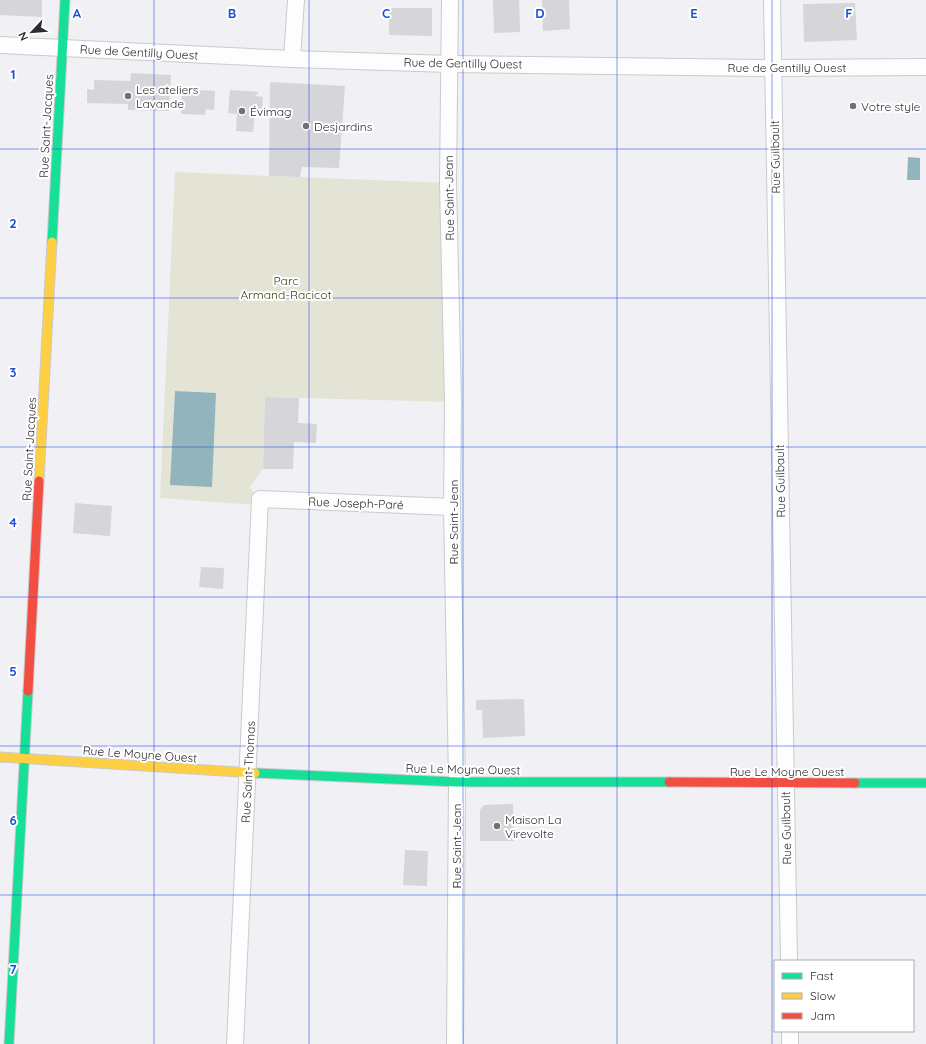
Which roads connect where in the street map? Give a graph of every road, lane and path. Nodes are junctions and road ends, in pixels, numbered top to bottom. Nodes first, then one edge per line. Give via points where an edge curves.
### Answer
1 (65, 0) edge
2 (296, 0) edge
3 (450, 0) edge
4 (772, 0) edge
5 (0, 45) edge
6 (63, 48) junction
7 (292, 59) junction
8 (450, 64) junction
9 (926, 67) edge
10 (773, 68) junction
11 (260, 499) joint
12 (452, 508) junction
13 (0, 757) edge
14 (25, 759) junction
15 (247, 773) junction
16 (456, 782) junction
17 (785, 783) junction
18 (926, 783) edge
19 (789, 960) edge
20 (790, 1032) edge
21 (9, 1044) edge
22 (236, 1044) edge
23 (455, 1044) edge
24 (790, 1044) edge

1 - 6 street, Rue Saint-Jacques
2 - 7 street
3 - 8 street, Rue Saint-Jean
4 - 10 street, Rue Guilbault
5 - 6 street, Rue de Gentilly Ouest
6 - 7 street, Rue de Gentilly Ouest
6 - 14 street, Rue Saint-Jacques
7 - 8 street, Rue de Gentilly Ouest
8 - 10 street, Rue de Gentilly Ouest
8 - 12 street, Rue Saint-Jean via 448,183 453,402
9 - 10 street, Rue de Gentilly Ouest
10 - 17 street, Rue Guilbault
11 - 12 street, Rue Joseph-Paré
11 - 15 street, Rue Saint-Thomas
12 - 16 street, Rue Saint-Jean
13 - 14 street, Rue Le Moyne Ouest
14 - 15 street, Rue Le Moyne Ouest
14 - 21 street, Rue Saint-Jacques
15 - 16 street, Rue Le Moyne Ouest
15 - 22 street, Rue Saint-Thomas
16 - 17 street, Rue Le Moyne Ouest
16 - 23 street, Rue Saint-Jean
17 - 18 street, Rue Le Moyne Ouest
17 - 19 street, Rue Guilbault
20 - 24 street

